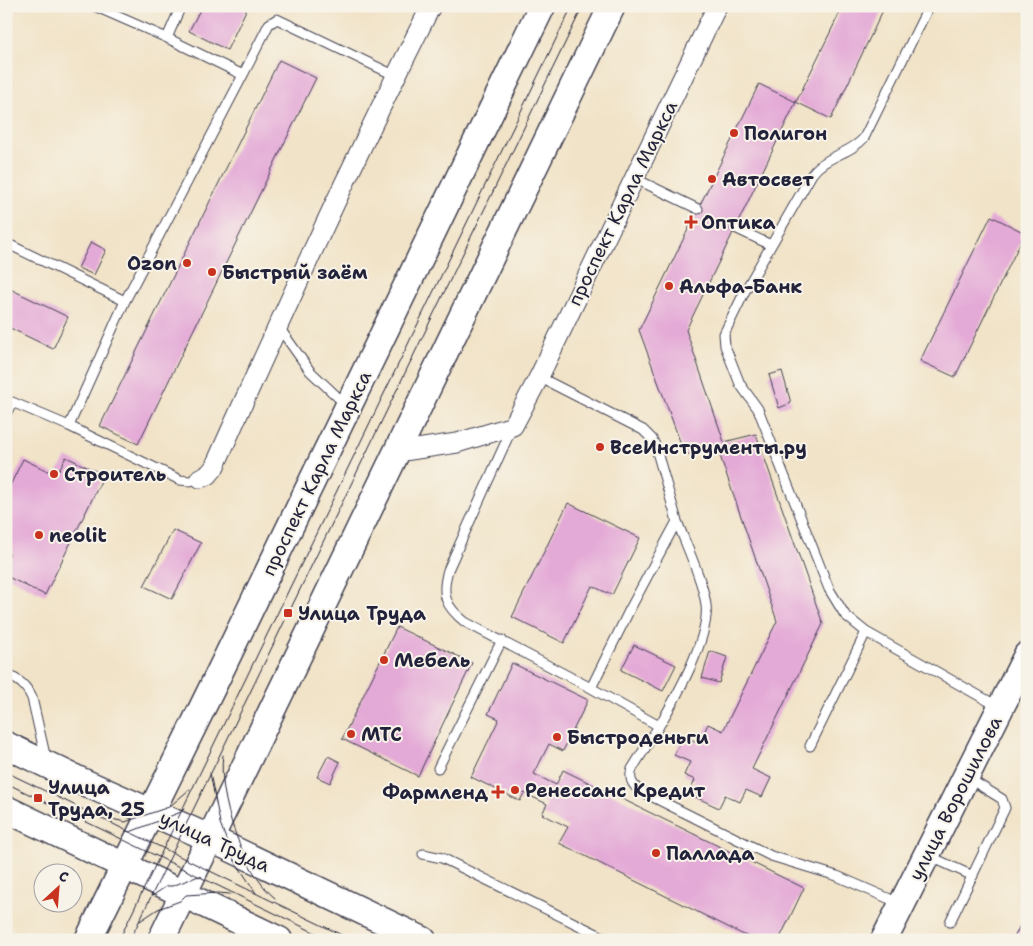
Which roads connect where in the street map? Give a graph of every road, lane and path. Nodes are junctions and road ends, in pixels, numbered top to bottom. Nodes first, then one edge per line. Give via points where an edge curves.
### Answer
1 (94, 6) edge
2 (181, 6) edge
3 (431, 6) edge
4 (542, 6) edge
5 (612, 6) edge
6 (717, 6) edge
7 (929, 6) edge
8 (167, 38) junction
9 (243, 75) junction
10 (396, 76) junction
11 (634, 178) junction
12 (698, 209) dead end
13 (735, 228) dead end
14 (6, 243) edge
15 (771, 245) junction
16 (125, 301) junction
17 (278, 326) junction
18 (539, 377) junction
19 (9, 401) edge
20 (348, 406) junction
21 (6, 414) edge
22 (69, 426) junction
23 (513, 426) junction
24 (397, 452) junction
25 (200, 478) joint
26 (677, 521) junction
27 (866, 632) junction
28 (502, 640) junction
29 (1027, 655) edge
30 (6, 674) edge
31 (591, 688) junction
32 (1000, 708) junction
33 (659, 726) junction
34 (6, 744) edge
35 (810, 746) dead end
36 (48, 765) junction
37 (438, 768) dead end
38 (966, 777) junction
39 (6, 810) edge
40 (151, 812) junction
41 (209, 838) junction
42 (423, 854) dead end
43 (926, 855) junction
44 (124, 865) junction
45 (973, 876) junction
46 (183, 894) junction
47 (902, 905) junction
48 (950, 922) dead end
49 (88, 940) edge
50 (161, 940) edge
51 (279, 940) edge
52 (422, 940) edge
53 (609, 940) edge
54 (884, 940) edge

1 - 8 lane
2 - 8 lane
3 - 10 street
4 - 20 main road, проспект Карла Маркса
5 - 24 main road
6 - 11 street, проспект Карла Маркса
7 - 15 lane via 864,138 817,168
8 - 9 lane
9 - 10 lane via 269,24 277,19
9 - 16 lane
10 - 17 street
11 - 12 lane
11 - 18 street, проспект Карла Маркса
13 - 15 lane
14 - 16 lane
15 - 27 lane via 726,328 725,346 740,384 758,409 829,589 845,615
16 - 22 lane
17 - 20 lane via 310,370
17 - 25 street via 214,468
18 - 23 street, проспект Карла Маркса
18 - 26 lane via 648,434
19 - 21 lane
19 - 22 lane
20 - 40 main road, проспект Карла Маркса
22 - 25 lane via 180,480
23 - 24 street via 457,443
23 - 28 lane via 444,585 446,600 453,613
24 - 41 main road
26 - 31 lane
26 - 33 lane via 703,592 706,620 682,688
27 - 32 lane
27 - 35 lane
28 - 31 lane
28 - 37 lane
29 - 32 main road, улица Ворошилова
30 - 36 lane via 23,684 32,698
31 - 33 lane
32 - 38 main road, улица Ворошилова
33 - 47 lane via 630,775 639,790 771,856 837,876
34 - 36 main road, улица Труда
36 - 40 main road, улица Труда
38 - 43 main road, улица Ворошилова
38 - 45 lane via 1002,799 1005,808
39 - 44 main road
40 - 41 main road, улица Труда
40 - 44 main road, проспект Карла Маркса
41 - 46 main road
41 - 52 main road, улица Труда
42 - 53 lane via 442,858
43 - 45 lane
43 - 47 main road, улица Ворошилова
44 - 46 main road
44 - 49 main road, проспект Карла Маркса
45 - 48 lane
46 - 50 main road
46 - 51 main road
47 - 54 main road, улица Ворошилова

